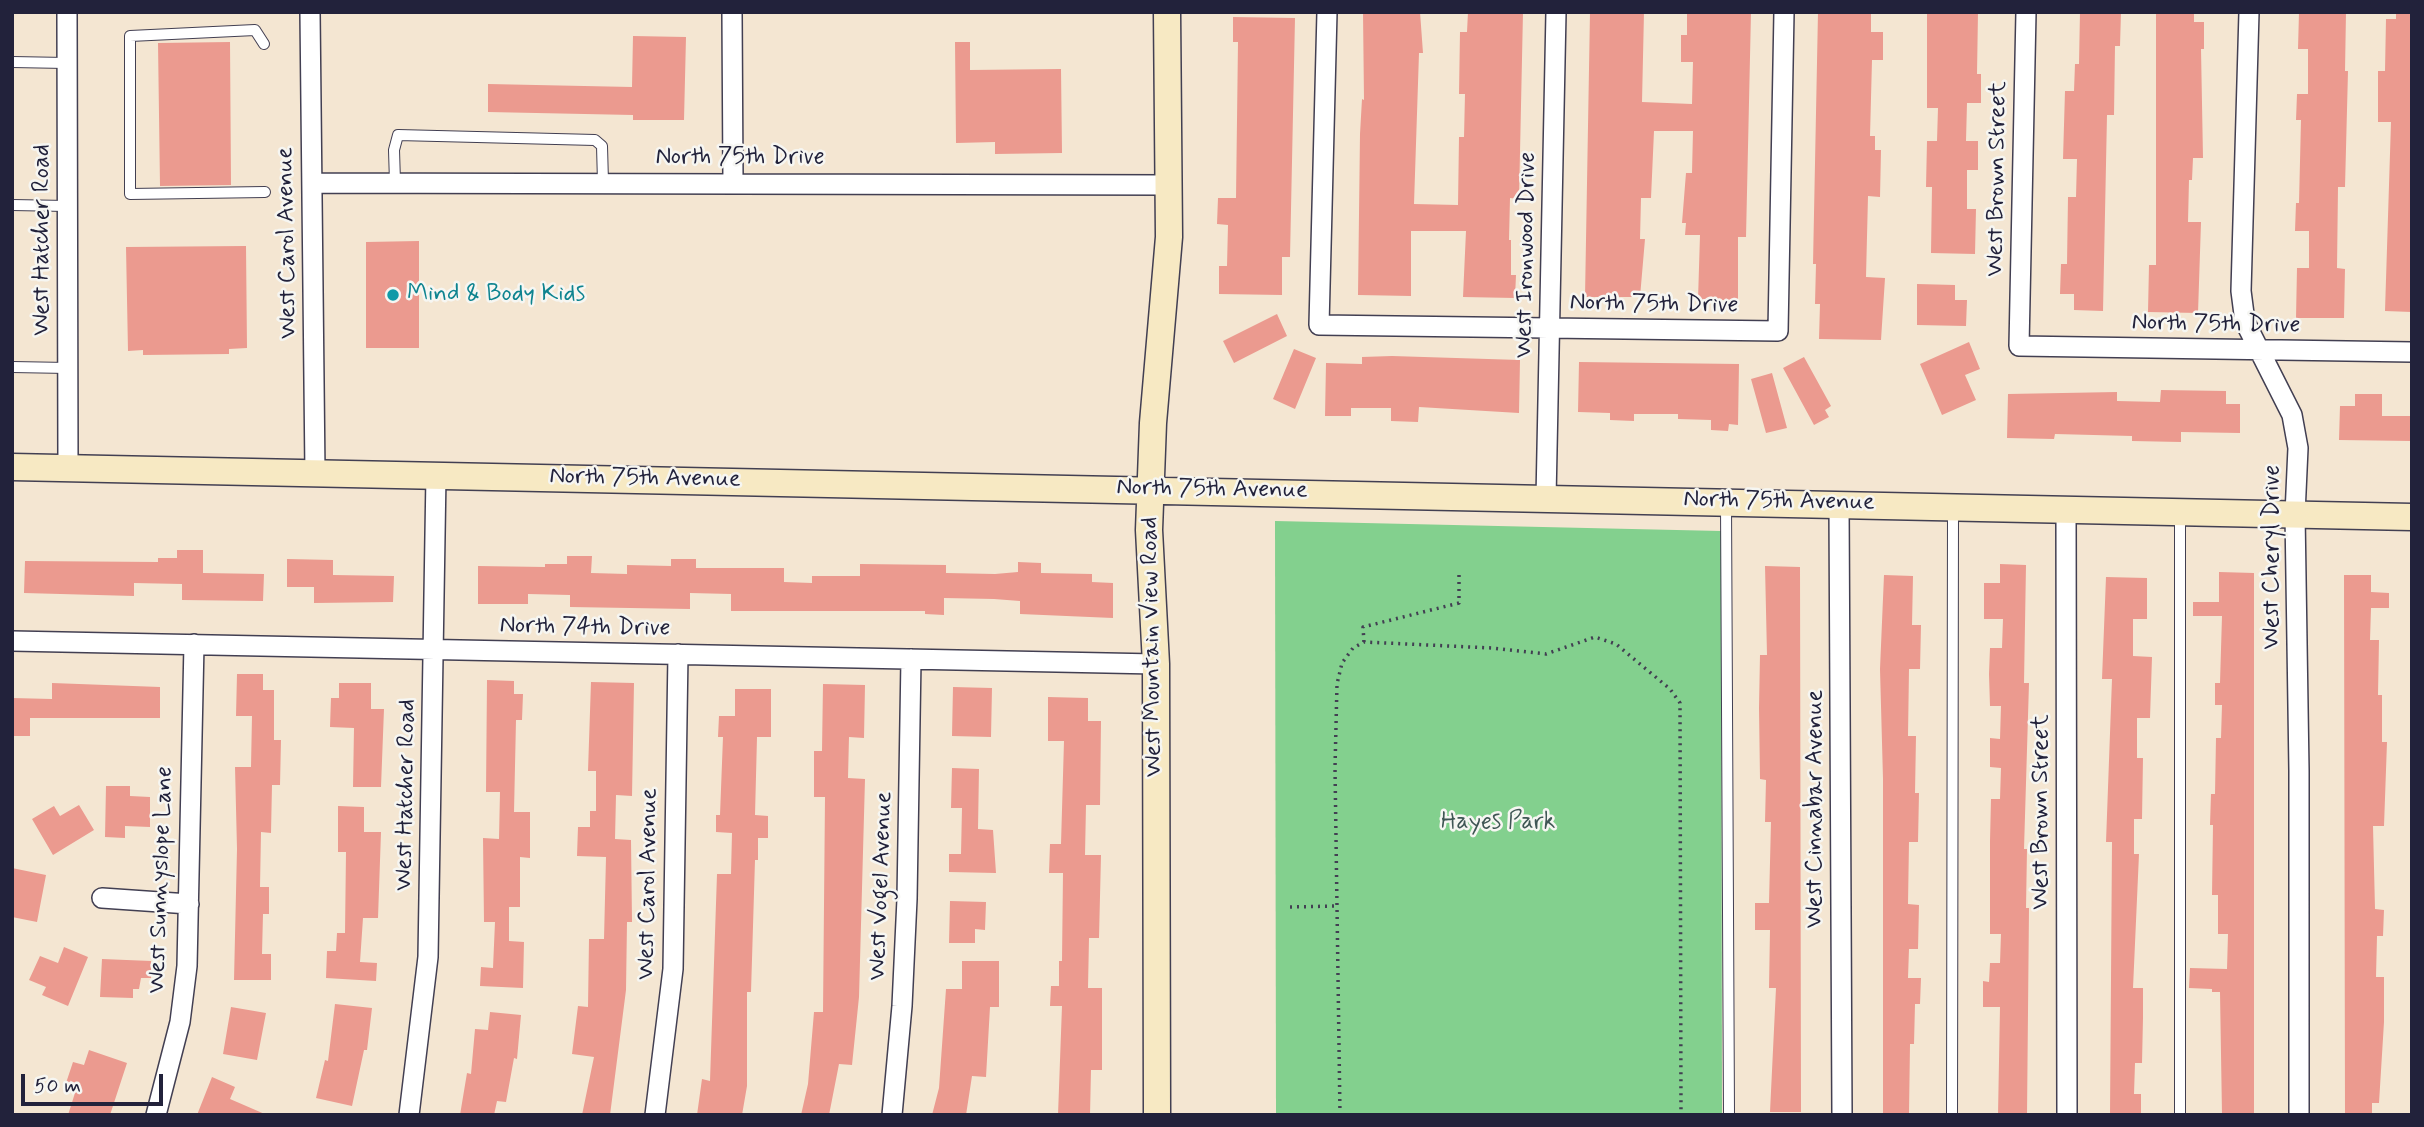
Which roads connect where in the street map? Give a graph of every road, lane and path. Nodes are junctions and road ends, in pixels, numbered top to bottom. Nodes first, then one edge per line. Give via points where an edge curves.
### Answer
1 (67, 12) edge
2 (310, 12) edge
3 (732, 12) edge
4 (1167, 12) edge
5 (1327, 12) edge
6 (1556, 12) edge
7 (1784, 12) edge
8 (2026, 12) edge
9 (2249, 12) edge
10 (264, 44) dead end
11 (12, 62) edge
12 (66, 63) junction
13 (395, 182) junction
14 (603, 182) junction
15 (733, 182) junction
16 (312, 183) junction
17 (1168, 185) junction
18 (265, 192) dead end
19 (12, 205) edge
20 (67, 206) junction
21 (1550, 328) junction
22 (2019, 346) joint
23 (2259, 350) junction
24 (2412, 352) edge
25 (12, 367) edge
26 (68, 368) junction
27 (12, 467) edge
28 (68, 468) junction
29 (315, 474) junction
30 (436, 475) junction
31 (1150, 489) junction
32 (1546, 498) junction
33 (1726, 501) junction
34 (1839, 503) junction
35 (1952, 506) junction
36 (2066, 509) junction
37 (2180, 512) junction
38 (2295, 514) junction
39 (2412, 517) edge
40 (1460, 571) dead end
41 (12, 641) edge
42 (1364, 642) junction
43 (194, 644) junction
44 (435, 649) junction
45 (678, 654) junction
46 (911, 659) junction
47 (1156, 664) junction
48 (102, 898) dead end
49 (189, 904) junction
50 (1290, 906) dead end
51 (1337, 906) junction
52 (156, 1115) edge
53 (410, 1115) edge
54 (656, 1115) edge
55 (891, 1115) edge
56 (1157, 1115) edge
57 (1340, 1115) edge
58 (1681, 1115) edge
59 (1729, 1115) edge
60 (1842, 1115) edge
61 (1952, 1115) edge
62 (2067, 1115) edge
63 (2180, 1115) edge
64 (2299, 1115) edge

1 - 12 street, West Hatcher Road
2 - 16 street, West Carol Avenue
3 - 15 street
4 - 17 main road, West Mountain View Road
5 - 21 street, North 75th Drive via 1319,325
6 - 21 street, West Ironwood Drive
7 - 21 street, North 75th Drive via 1778,331
8 - 22 street, West Brown Street
9 - 23 street, West Cheryl Drive via 2241,291 2245,322
10 - 18 lane via 255,30 131,36 130,194
11 - 12 lane
12 - 20 street, West Hatcher Road
13 - 14 street, North 75th Drive
13 - 14 lane via 398,135 596,140 602,146
13 - 16 street, North 75th Drive
14 - 15 street, North 75th Drive
15 - 17 street, North 75th Drive
16 - 29 street, West Carol Avenue
17 - 31 main road, West Mountain View Road via 1169,237
19 - 20 lane
20 - 26 street, West Hatcher Road
21 - 32 street, West Ironwood Drive
22 - 23 street, North 75th Drive
23 - 24 street, North 75th Drive
23 - 38 street, West Cheryl Drive via 2292,415 2298,448
25 - 26 lane
26 - 28 street, West Hatcher Road
27 - 28 main road, North 75th Avenue
28 - 29 main road, North 75th Avenue
29 - 30 main road, North 75th Avenue
30 - 31 main road, North 75th Avenue
30 - 44 street, West Hatcher Road
31 - 32 main road, North 75th Avenue
31 - 47 main road, West Mountain View Road
32 - 33 main road, North 75th Avenue
33 - 34 main road, North 75th Avenue
33 - 59 lane
34 - 35 main road, North 75th Avenue
34 - 60 street, West Cinnabar Avenue
35 - 36 main road, North 75th Avenue
35 - 61 lane
36 - 37 main road, North 75th Avenue
36 - 62 street, West Brown Street
37 - 38 main road, North 75th Avenue
37 - 63 lane
38 - 39 main road, North 75th Avenue
38 - 64 street, West Cheryl Drive
40 - 42 path via 1459,603 1363,627
41 - 43 street, North 74th Drive
42 - 51 path via 1342,663 1337,684
42 - 58 path via 1546,654 1595,637 1605,638 1677,695 1682,714
43 - 44 street, North 74th Drive
43 - 49 street, West Sunnyslope Lane
44 - 45 street, North 74th Drive
44 - 53 street, West Hatcher Road via 428,957
45 - 46 street, North 74th Drive
45 - 54 street, West Carol Avenue via 673,969
46 - 47 street, North 74th Drive
46 - 55 street, West Vogel Avenue via 907,899
47 - 56 main road, West Mountain View Road
48 - 49 street
49 - 52 street, West Sunnyslope Lane via 180,1022
50 - 51 path
51 - 57 path

